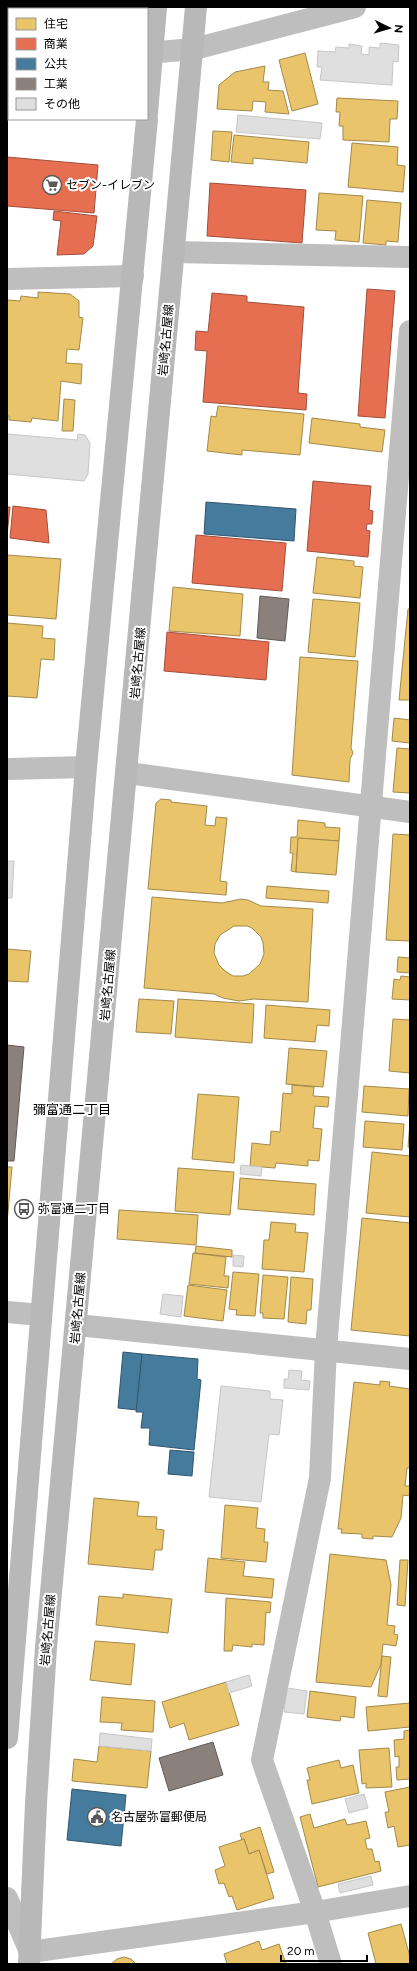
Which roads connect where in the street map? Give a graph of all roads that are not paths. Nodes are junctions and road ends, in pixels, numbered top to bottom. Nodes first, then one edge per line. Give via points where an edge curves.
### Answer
1 (156, 7) edge
2 (196, 7) edge
3 (355, 7) edge
4 (194, 49) junction
5 (150, 53) edge
6 (148, 93) edge
7 (146, 120) edge
8 (174, 252) junction
9 (410, 256) edge
10 (133, 276) junction
11 (7, 280) edge
12 (410, 331) edge
13 (86, 767) junction
14 (7, 769) edge
15 (128, 773) junction
16 (370, 807) junction
17 (410, 812) edge
18 (7, 1312) edge
19 (41, 1315) junction
20 (77, 1325) junction
21 (326, 1349) junction
22 (410, 1358) edge
23 (7, 1738) edge
24 (410, 1896) edge
25 (7, 1898) edge
26 (315, 1912) junction
27 (29, 1958) edge
28 (331, 1964) edge

1 - 5 main road
2 - 4 main road, 岩崎名古屋線
3 - 4 street
4 - 5 street
4 - 8 main road, 岩崎名古屋線
5 - 6 main road
7 - 10 main road
8 - 9 street
8 - 15 main road, 岩崎名古屋線
10 - 11 street
10 - 13 main road
12 - 16 street
13 - 14 street
13 - 19 main road
15 - 16 street
15 - 20 main road, 岩崎名古屋線
16 - 17 street
16 - 21 street
18 - 19 street
19 - 23 main road
20 - 21 street
20 - 27 main road, 岩崎名古屋線 via 46,1655
21 - 22 street
21 - 26 street via 320,1478 262,1760
24 - 26 street
25 - 27 street
26 - 27 street
26 - 28 street

